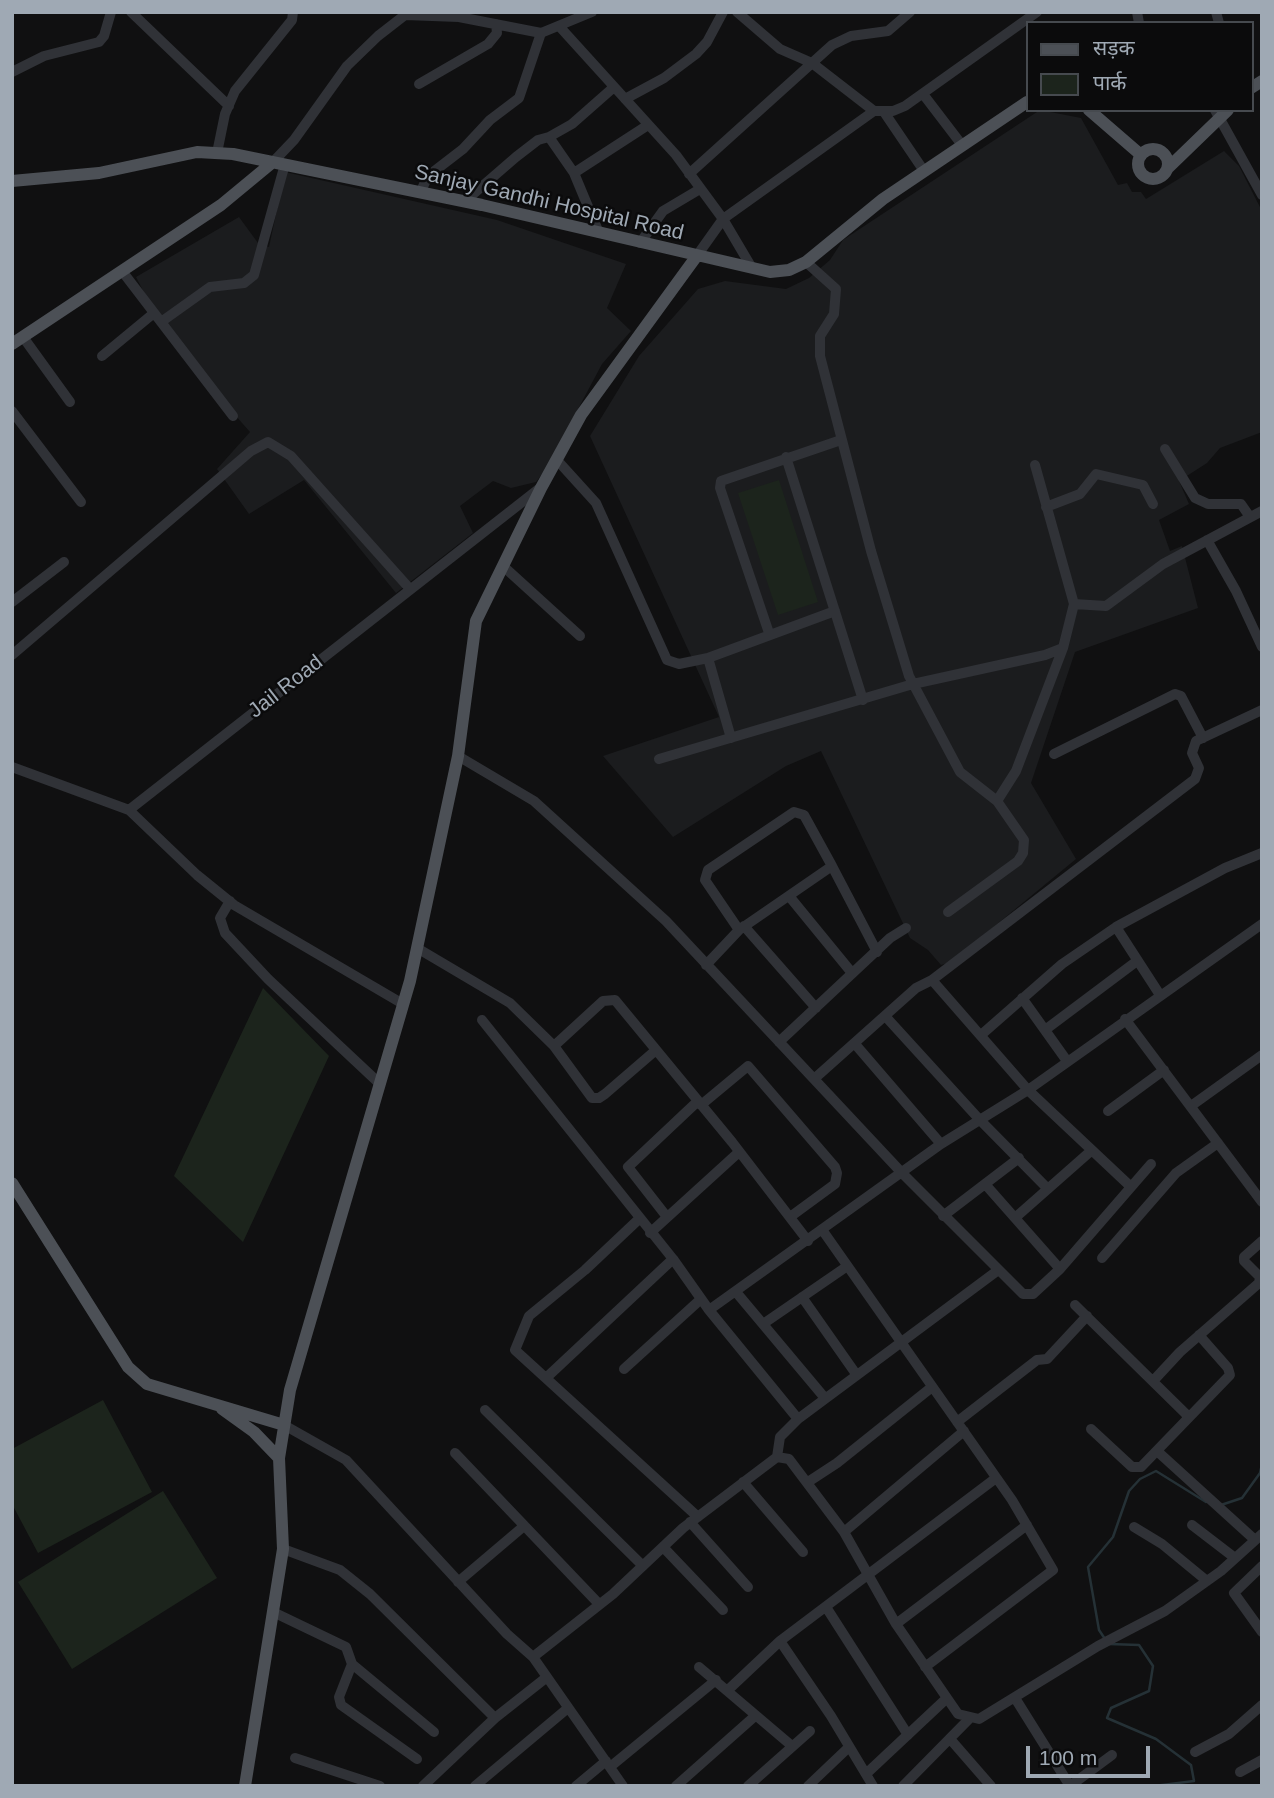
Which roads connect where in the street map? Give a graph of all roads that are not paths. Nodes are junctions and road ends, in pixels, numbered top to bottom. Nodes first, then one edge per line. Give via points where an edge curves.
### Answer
1 (111, 12) edge
2 (131, 12) edge
3 (293, 12) edge
4 (592, 12) edge
5 (723, 12) edge
6 (737, 12) edge
7 (910, 12) edge
8 (1038, 12) edge
9 (405, 13) edge
10 (461, 15) edge
11 (496, 24) junction
12 (559, 26) junction
13 (541, 33) junction
14 (812, 63) junction
15 (12, 72) edge
16 (419, 84) dead end
17 (614, 87) junction
18 (923, 94) junction
19 (625, 99) junction
20 (1026, 103) edge
21 (229, 106) junction
22 (879, 112) junction
23 (1091, 112) edge
24 (1222, 113) edge
25 (648, 124) junction
26 (549, 137) junction
27 (962, 145) junction
28 (217, 153) junction
29 (1141, 155) junction
30 (279, 163) junction
31 (1167, 169) junction
32 (924, 171) junction
33 (574, 173) junction
34 (689, 174) junction
35 (12, 181) edge
36 (700, 189) junction
37 (420, 192) junction
38 (1262, 195) edge
39 (464, 202) junction
40 (723, 219) junction
41 (599, 233) junction
42 (640, 243) junction
43 (696, 257) junction
44 (806, 262) junction
45 (752, 268) junction
46 (122, 271) junction
47 (158, 317) junction
48 (18, 341) edge
49 (102, 356) dead end
50 (70, 402) dead end
51 (12, 411) edge
52 (233, 416) dead end
53 (841, 440) junction
54 (1165, 449) dead end
55 (786, 457) junction
56 (556, 460) junction
57 (1035, 465) dead end
58 (541, 488) junction
59 (81, 502) dead end
60 (1153, 504) dead end
61 (1046, 507) junction
62 (1262, 511) edge
63 (1250, 517) junction
64 (1207, 540) junction
65 (64, 562) dead end
66 (503, 566) junction
67 (410, 589) junction
68 (12, 602) edge
69 (1074, 604) junction
70 (835, 611) junction
71 (769, 633) junction
72 (580, 636) dead end
73 (1261, 644) edge
74 (1063, 648) junction
75 (12, 655) edge
76 (708, 658) junction
77 (913, 684) junction
78 (863, 699) junction
79 (1262, 710) edge
80 (731, 738) junction
81 (1203, 738) junction
82 (1054, 754) dead end
83 (458, 756) junction
84 (659, 759) dead end
85 (12, 767) edge
86 (997, 801) junction
87 (130, 810) junction
88 (1262, 853) edge
89 (832, 866) junction
90 (789, 895) junction
91 (230, 901) junction
92 (948, 912) dead end
93 (1262, 924) edge
94 (1116, 927) junction
95 (741, 928) junction
96 (906, 928) dead end
97 (417, 948) junction
98 (877, 952) junction
99 (1137, 961) junction
100 (706, 965) junction
101 (852, 973) junction
102 (932, 980) junction
103 (1160, 995) junction
104 (1022, 998) junction
105 (403, 1004) junction
106 (816, 1008) junction
107 (886, 1017) junction
108 (1125, 1019) junction
109 (482, 1020) dead end
110 (1045, 1030) junction
111 (981, 1035) junction
112 (779, 1042) junction
113 (855, 1044) junction
114 (554, 1046) junction
115 (656, 1049) junction
116 (1262, 1055) edge
117 (1067, 1062) junction
118 (1164, 1070) junction
119 (814, 1079) junction
120 (380, 1084) junction
121 (1028, 1090) junction
122 (700, 1103) junction
123 (1191, 1106) junction
124 (1108, 1111) dead end
125 (979, 1119) junction
126 (1218, 1143) junction
127 (941, 1144) junction
128 (1092, 1150) junction
129 (739, 1152) junction
130 (1019, 1158) junction
131 (1151, 1164) dead end
132 (902, 1173) junction
133 (12, 1183) edge
134 (985, 1184) junction
135 (1130, 1186) junction
136 (1048, 1189) junction
137 (1262, 1202) edge
138 (943, 1216) junction
139 (667, 1217) junction
140 (790, 1217) junction
141 (1016, 1217) junction
142 (639, 1219) junction
143 (823, 1231) junction
144 (650, 1233) junction
145 (808, 1241) junction
146 (1262, 1241) edge
147 (1102, 1258) dead end
148 (673, 1259) junction
149 (846, 1268) junction
150 (1060, 1269) junction
151 (997, 1271) junction
152 (736, 1292) junction
153 (802, 1297) junction
154 (701, 1299) junction
155 (1075, 1305) dead end
156 (709, 1310) junction
157 (1087, 1317) junction
158 (763, 1324) junction
159 (1199, 1335) junction
160 (901, 1343) junction
161 (624, 1369) dead end
162 (856, 1374) junction
163 (546, 1378) junction
164 (1154, 1380) junction
165 (932, 1387) junction
166 (824, 1397) junction
167 (219, 1406) junction
168 (485, 1410) dead end
169 (1189, 1417) junction
170 (798, 1419) junction
171 (957, 1422) junction
172 (284, 1425) junction
173 (1091, 1429) dead end
174 (964, 1432) junction
175 (1157, 1451) junction
176 (455, 1453) dead end
177 (777, 1457) junction
178 (279, 1458) junction
179 (996, 1478) junction
180 (743, 1482) junction
181 (808, 1482) junction
182 (694, 1520) junction
183 (1027, 1525) junction
184 (1192, 1525) dead end
185 (524, 1526) junction
186 (1134, 1527) dead end
187 (844, 1532) junction
188 (1259, 1537) edge
189 (663, 1547) junction
190 (283, 1549) junction
191 (803, 1552) dead end
192 (1235, 1558) junction
193 (643, 1566) junction
194 (1262, 1566) edge
195 (868, 1577) junction
196 (1207, 1581) junction
197 (458, 1582) junction
198 (748, 1587) dead end
199 (600, 1604) junction
200 (826, 1607) junction
201 (723, 1610) dead end
202 (273, 1612) junction
203 (896, 1625) junction
204 (1262, 1632) edge
205 (780, 1642) junction
206 (533, 1657) junction
207 (352, 1664) junction
208 (699, 1667) dead end
209 (925, 1667) junction
210 (547, 1677) junction
211 (716, 1681) junction
212 (728, 1690) junction
213 (947, 1698) junction
214 (1015, 1698) junction
215 (1262, 1706) edge
216 (568, 1708) junction
217 (755, 1716) junction
218 (495, 1718) junction
219 (970, 1718) junction
220 (810, 1731) dead end
221 (434, 1732) dead end
222 (908, 1735) junction
223 (951, 1740) junction
224 (792, 1746) junction
225 (849, 1747) junction
226 (1195, 1752) dead end
227 (1112, 1755) dead end
228 (295, 1758) dead end
229 (417, 1759) dead end
230 (1262, 1760) edge
231 (608, 1764) junction
232 (1240, 1772) dead end
233 (867, 1773) junction
234 (985, 1783) edge
235 (248, 1785) edge
236 (380, 1786) edge
237 (423, 1786) edge
238 (475, 1786) edge
239 (576, 1786) edge
240 (623, 1786) edge
241 (676, 1786) edge
242 (748, 1786) edge
243 (808, 1786) edge
244 (873, 1786) edge
245 (903, 1786) edge
246 (1070, 1786) edge

1 - 15 street via 99,42 44,56
2 - 21 street
3 - 21 street via 292,20 235,91
4 - 12 street
5 - 19 street via 696,54
6 - 14 street via 780,49
7 - 14 street via 888,31 841,39
8 - 18 street
9 - 10 street
9 - 30 street via 347,66
10 - 11 street
11 - 13 street
11 - 16 street via 497,33 488,44
12 - 13 street
12 - 17 street
13 - 37 street via 519,98 428,176
14 - 22 street
14 - 34 street
17 - 19 street
17 - 26 street via 572,124
18 - 22 street via 899,109
18 - 27 street
19 - 25 street
20 - 27 main road, Sanjay Gandhi Hospital Road
21 - 28 street
22 - 32 street
22 - 40 street
23 - 29 main road
24 - 31 main road
24 - 38 street
25 - 33 street
25 - 34 street
26 - 33 street
26 - 39 street via 516,157
27 - 32 main road, Sanjay Gandhi Hospital Road
28 - 30 main road, Sanjay Gandhi Hospital Road
28 - 35 main road, Sanjay Gandhi Hospital Road via 197,152 99,173
29 - 31 main road via 1150,150 1160,152 1167,159
29 - 31 main road via 1138,168 1147,178 1161,177
30 - 37 main road, Sanjay Gandhi Hospital Road
30 - 46 main road
30 - 47 street via 254,275 244,283 210,287
32 - 44 main road, Sanjay Gandhi Hospital Road
33 - 41 street
34 - 36 street
36 - 40 street
36 - 42 street via 663,211
37 - 39 main road, Sanjay Gandhi Hospital Road
39 - 41 main road, Sanjay Gandhi Hospital Road
40 - 43 street
40 - 45 street
41 - 42 main road, Sanjay Gandhi Hospital Road
42 - 43 main road, Sanjay Gandhi Hospital Road
43 - 45 main road, Sanjay Gandhi Hospital Road
43 - 56 main road via 581,415
44 - 45 main road, Sanjay Gandhi Hospital Road via 789,270
44 - 53 street via 836,289 834,314 819,343
46 - 47 street
46 - 48 main road
47 - 49 street
47 - 52 street
48 - 50 street
51 - 59 street
53 - 55 street
53 - 77 street
54 - 63 street via 1195,498 1208,504 1241,503
55 - 70 street
55 - 71 street via 721,481 720,488
56 - 58 main road
56 - 76 street via 596,503 667,660 679,664
57 - 61 street
58 - 66 main road
58 - 67 street, Jail Road
60 - 61 street via 1143,485 1096,474 1080,494
61 - 69 street
62 - 63 street
63 - 64 street
64 - 69 street via 1163,564 1106,606
64 - 73 street
65 - 68 street
66 - 72 street
66 - 83 main road via 477,621
67 - 75 street via 291,456 268,442 251,451
67 - 87 street, Jail Road
69 - 74 street
70 - 71 street
70 - 78 street
71 - 76 street
74 - 77 street
74 - 86 street via 1016,771
76 - 80 street
77 - 78 street
77 - 86 street via 960,772
78 - 80 street
79 - 81 street
80 - 84 street
81 - 82 street via 1181,696 1175,694
81 - 102 street via 1192,746 1199,768 1195,779
83 - 97 main road
83 - 100 street via 517,789 566,827
85 - 87 street
86 - 92 street via 1024,840 1023,853
87 - 91 street
88 - 94 street
89 - 90 street
89 - 95 street via 804,815 794,812 708,870 705,880
89 - 98 street
90 - 95 street
90 - 101 street
91 - 105 street
91 - 120 street via 220,918 225,933
93 - 103 street
94 - 99 street
94 - 104 street
95 - 100 street
95 - 106 street
96 - 98 street
97 - 105 main road
97 - 114 street via 510,1003
98 - 101 street
99 - 103 street
99 - 110 street
100 - 112 street
101 - 106 street
102 - 107 street via 916,988
102 - 111 street
103 - 108 street
104 - 110 street
104 - 111 street
105 - 120 main road
106 - 112 street
107 - 113 street
107 - 125 street
108 - 117 street
108 - 118 street
109 - 142 street
110 - 117 street
111 - 121 street
112 - 119 street
113 - 119 street
113 - 127 street
114 - 115 street via 610,998
114 - 115 street via 592,1098 599,1098
115 - 122 street
116 - 123 street
117 - 121 street
118 - 123 street
118 - 124 street
119 - 132 street
120 - 172 main road via 290,1390
121 - 125 street
121 - 128 street
122 - 129 street
122 - 139 street via 628,1167
122 - 140 street via 748,1066 835,1167 835,1184
123 - 126 street
125 - 127 street
125 - 130 street
126 - 137 street
126 - 147 street via 1176,1173
127 - 132 street
128 - 135 street
128 - 136 street
129 - 139 street
129 - 140 street
130 - 134 street
130 - 136 street
131 - 135 street
132 - 138 street
132 - 143 street
133 - 167 main road via 128,1367 147,1384
134 - 138 street
134 - 141 street
135 - 150 street
136 - 141 street
138 - 151 street
139 - 144 street
140 - 145 street
141 - 150 street
142 - 144 street
142 - 163 street via 524,1321 515,1350
143 - 145 street
143 - 149 street
144 - 148 street
145 - 152 street
146 - 159 street via 1244,1257 1260,1277 1259,1283
148 - 154 street
148 - 163 street
149 - 153 street
149 - 160 street
150 - 151 street via 1028,1296
151 - 160 street
152 - 156 street
152 - 158 street
153 - 158 street
153 - 162 street
154 - 156 street
154 - 161 street
155 - 157 street
156 - 170 street
157 - 164 street
157 - 171 street via 1047,1359 1037,1360
158 - 166 street
159 - 164 street
159 - 169 street via 1230,1375
160 - 162 street
160 - 165 street
162 - 166 street
163 - 182 street
164 - 169 street
165 - 171 street
165 - 181 street
166 - 170 street
167 - 172 main road
167 - 178 main road
168 - 193 street
169 - 175 street
170 - 177 street via 780,1437
171 - 174 street
172 - 178 main road
172 - 197 street via 346,1460
173 - 175 street via 1137,1469
174 - 179 street
174 - 187 street
175 - 188 street
176 - 185 street
177 - 180 street
177 - 181 street via 789,1459
178 - 190 main road
179 - 183 street
179 - 195 street
180 - 182 street
180 - 191 street
181 - 187 street
182 - 189 street
182 - 198 street
183 - 203 street
183 - 209 street via 1052,1574
184 - 192 street
185 - 197 street
185 - 199 street
186 - 196 street
187 - 195 street
188 - 192 street
189 - 193 street
189 - 201 street
190 - 202 main road
190 - 218 street via 340,1570
192 - 196 street
193 - 199 street
194 - 204 street via 1234,1593
195 - 200 street
195 - 203 street
196 - 214 street via 1166,1611 1098,1646
197 - 206 street
199 - 206 street
200 - 205 street
200 - 222 street
202 - 207 street via 346,1647
202 - 235 main road
203 - 209 street
205 - 212 street
205 - 225 street
206 - 210 street
207 - 221 street
207 - 229 street via 340,1703
208 - 211 street
209 - 213 street
210 - 216 street
210 - 218 street
211 - 212 street
211 - 231 street
212 - 217 street
213 - 219 street via 958,1714
213 - 222 street
214 - 219 street via 979,1719
214 - 246 street
215 - 226 street via 1229,1734
216 - 231 street
216 - 238 street
217 - 224 street
217 - 241 street
218 - 237 street
219 - 223 street
220 - 224 street
222 - 233 street
223 - 234 street
223 - 245 street
224 - 242 street
225 - 233 street
225 - 243 street
227 - 246 street
228 - 236 street
230 - 232 street
231 - 239 street
231 - 240 street
233 - 244 street

